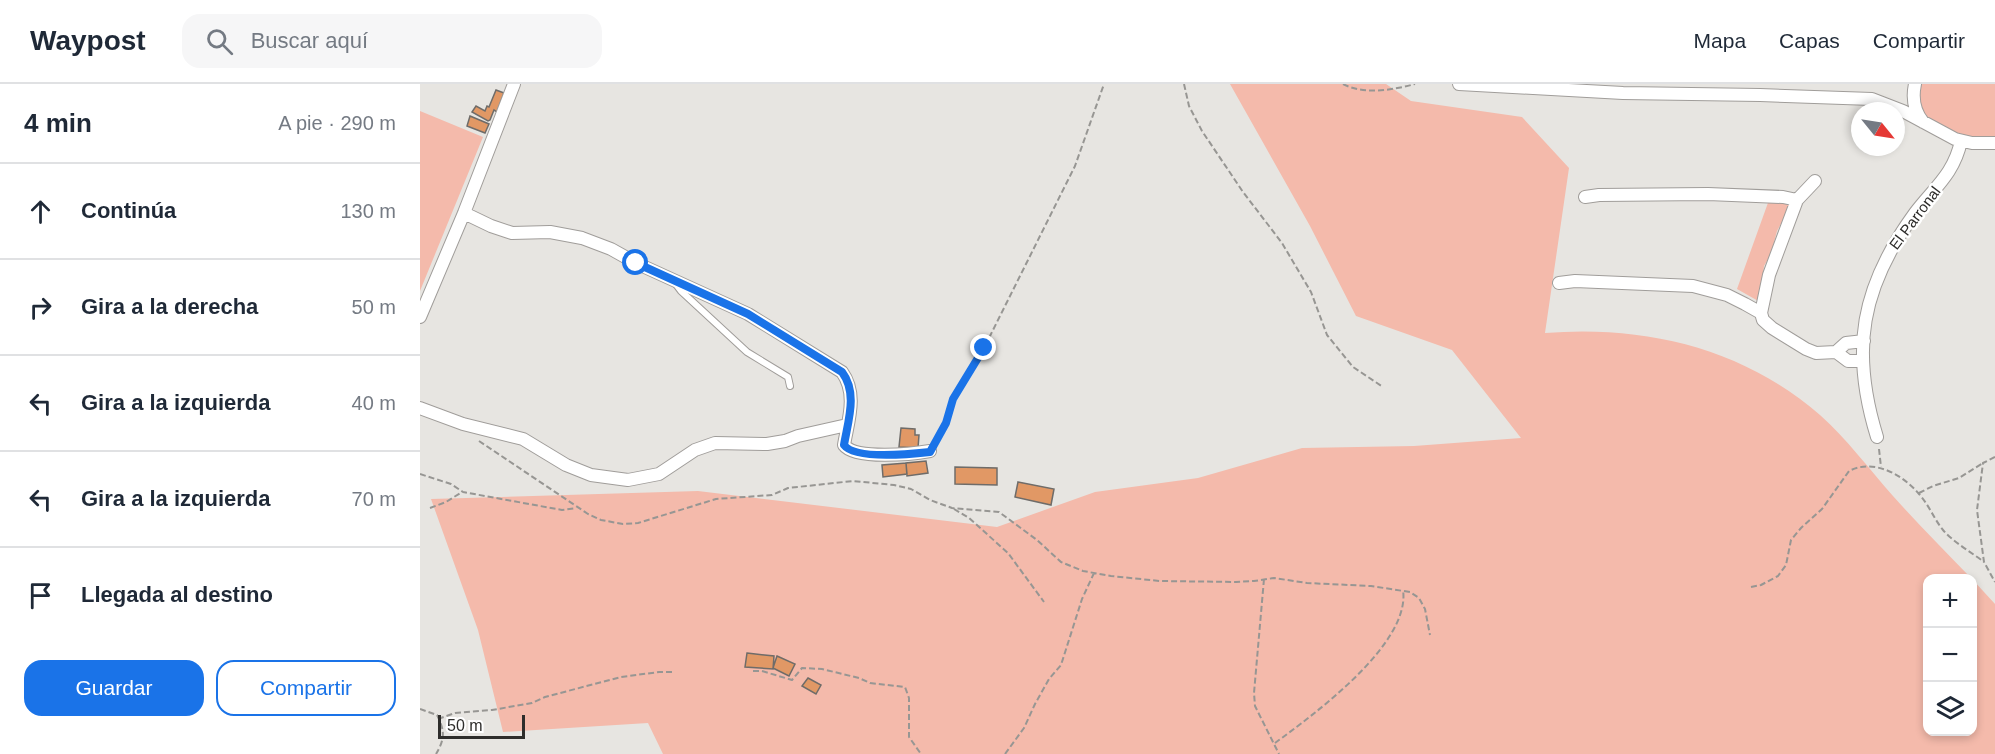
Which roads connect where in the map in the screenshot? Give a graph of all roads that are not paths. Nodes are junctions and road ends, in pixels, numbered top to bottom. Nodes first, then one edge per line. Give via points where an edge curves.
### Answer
1 (514, 84) edge
2 (1459, 84) edge
3 (1915, 84) edge
4 (1925, 125) junction
5 (1961, 141) junction
6 (1995, 144) edge
7 (1815, 181) dead end
8 (1585, 197) dead end
9 (1797, 200) junction
10 (464, 213) junction
11 (673, 280) junction
12 (1559, 283) dead end
13 (1761, 313) junction
14 (420, 317) edge
15 (1864, 341) junction
16 (1836, 352) junction
17 (1862, 361) junction
18 (790, 386) dead end
19 (420, 408) edge
20 (847, 425) junction
21 (1877, 437) road end
22 (930, 452) road end

1 - 10 street
2 - 4 street via 1623,93 1872,99
3 - 4 street via 1914,106
4 - 5 street
5 - 6 street
5 - 15 street, El Parronal via 1942,182 1888,252 1870,299
7 - 9 street
8 - 9 street via 1708,194
9 - 13 street via 1769,275
10 - 11 street via 512,233 550,232 582,237
10 - 14 street
11 - 18 lane via 747,352 788,377
11 - 20 street via 748,314 842,372 851,393
12 - 13 street via 1693,286 1727,295
13 - 16 street via 1772,328 1806,349
15 - 16 street via 1846,343
15 - 17 street, El Parronal
16 - 17 street via 1848,361
17 - 21 street, El Parronal
19 - 20 street via 523,439 591,475 628,480 659,474 694,450 716,443 767,444
20 - 22 street via 844,445 852,452

